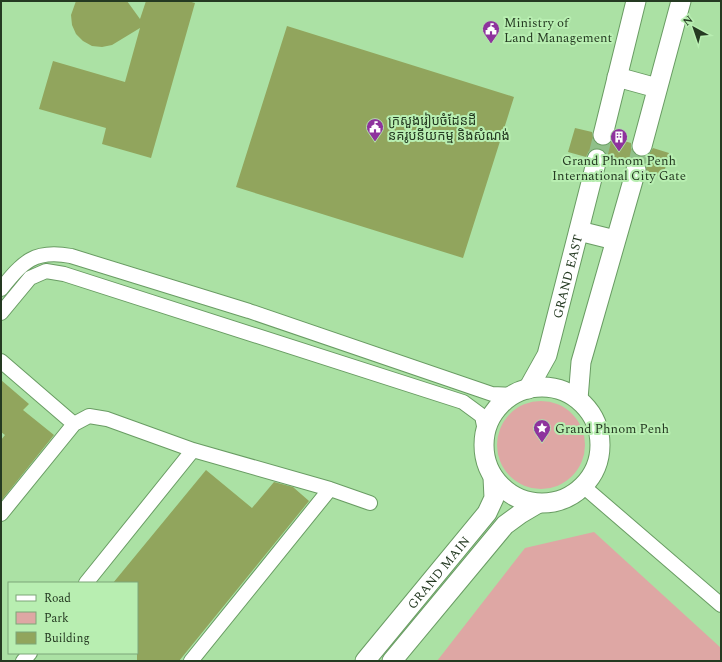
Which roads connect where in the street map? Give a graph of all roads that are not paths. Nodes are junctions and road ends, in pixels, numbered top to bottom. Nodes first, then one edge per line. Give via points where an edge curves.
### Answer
1 (636, 1) edge
2 (682, 1) edge
3 (617, 77) junction
4 (657, 88) junction
5 (603, 135) tunnel mouth
6 (642, 146) tunnel mouth
7 (597, 159) tunnel mouth
8 (636, 170) tunnel mouth
9 (579, 231) junction
10 (615, 240) junction
11 (36, 256) junction
12 (98, 264) junction
13 (40, 272) junction
14 (92, 282) junction
15 (1, 289) edge
16 (1, 314) edge
17 (1, 361) edge
18 (520, 392) junction
19 (578, 399) junction
20 (74, 424) junction
21 (485, 431) junction
22 (194, 450) junction
23 (493, 477) junction
24 (583, 486) junction
25 (330, 489) junction
26 (370, 504) dead end
27 (537, 504) junction
28 (1, 514) edge
29 (87, 582) edge
30 (721, 605) edge
31 (191, 661) edge
32 (365, 661) edge
33 (392, 661) edge

1 - 3 street
2 - 4 street
3 - 4 street
3 - 5 street
4 - 6 street
7 - 9 street, GRAND EAST
8 - 10 street
9 - 10 street
9 - 18 street, GRAND EAST via 547,355
10 - 19 street via 580,362
11 - 12 street via 54,253
11 - 13 street
11 - 15 street via 20,266
12 - 14 street
12 - 18 street via 249,311 492,394
13 - 14 street via 64,274
13 - 16 street via 30,278
14 - 21 street via 462,402 482,416
17 - 20 street
18 - 19 street via 544,387 561,390
18 - 21 street via 498,406
19 - 24 street via 596,423 600,440 595,469
20 - 22 street via 89,416 107,419
20 - 28 street
21 - 23 street via 485,459
22 - 25 street
22 - 29 street
23 - 27 street via 507,492 521,500
23 - 32 street, GRAND MAIN via 494,498 487,513
24 - 27 street via 565,498
24 - 30 street
25 - 26 street
25 - 31 street
27 - 33 street, GRAND MAIN via 505,525

